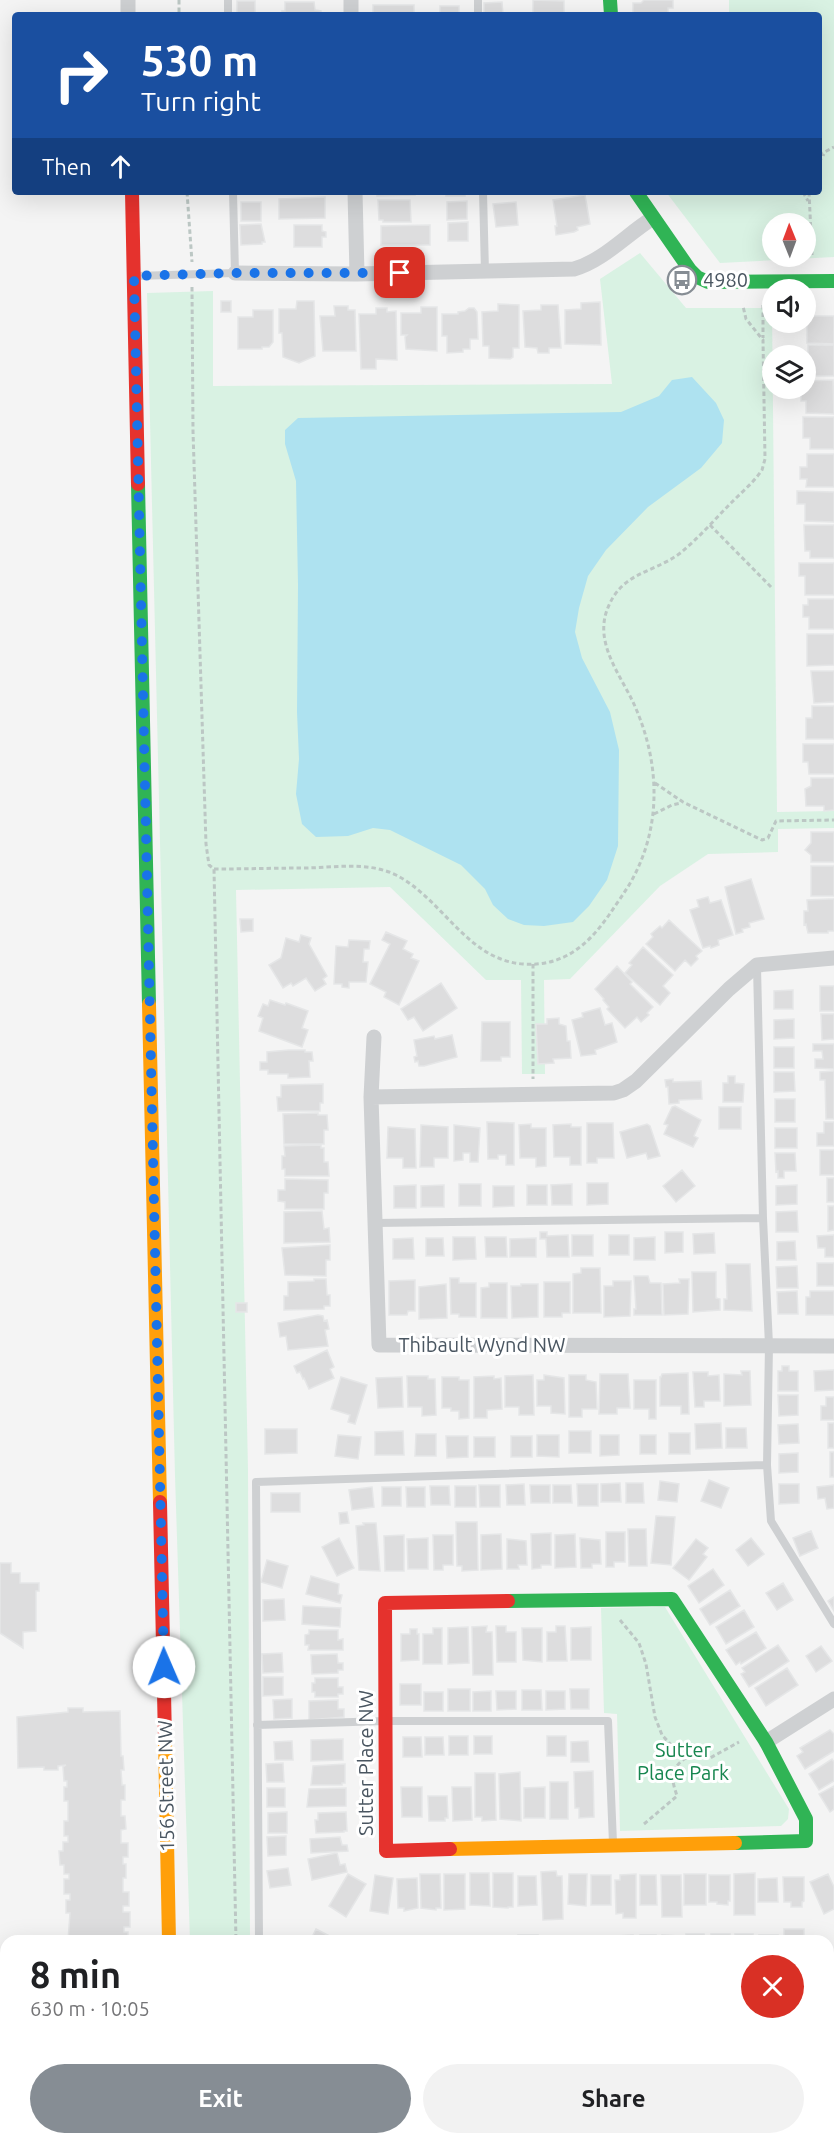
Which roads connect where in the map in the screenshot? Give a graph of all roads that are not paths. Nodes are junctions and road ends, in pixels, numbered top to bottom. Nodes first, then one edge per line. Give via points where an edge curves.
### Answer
1 (132, 195) edge
2 (233, 195) edge
3 (356, 195) edge
4 (483, 195) edge
5 (638, 195) edge
6 (653, 218) junction
7 (485, 272) junction
8 (235, 273) junction
9 (357, 274) junction
10 (134, 276) junction
11 (834, 282) edge
12 (834, 958) edge
13 (757, 965) junction
14 (374, 1037) dead end
15 (371, 1097) junction
16 (763, 1218) junction
17 (375, 1223) junction
18 (769, 1345) junction
19 (834, 1346) edge
20 (767, 1465) junction
21 (834, 1624) edge
22 (834, 1699) edge
23 (385, 1721) junction
24 (257, 1725) junction
25 (766, 1742) junction
26 (614, 1846) junction
27 (169, 1935) edge
28 (259, 1935) edge

1 - 10 street, 156 Street NW
2 - 8 lane
3 - 9 street
4 - 7 lane
5 - 6 street
6 - 7 street via 590,265
6 - 11 street via 690,270 708,282
7 - 9 street
8 - 9 street
8 - 10 lane
10 - 27 street, 156 Street NW
12 - 13 street
13 - 15 street via 623,1090
13 - 16 lane
14 - 15 street, Thibault Wynd NW
15 - 17 street, Thibault Wynd NW
16 - 17 lane
16 - 18 lane
17 - 18 street, Thibault Wynd NW via 379,1345
18 - 19 street, Thibault Wynd NW
18 - 20 lane
20 - 21 lane via 771,1521
20 - 24 lane via 256,1482
22 - 25 street
23 - 24 lane
23 - 25 street, Sutter Place NW via 385,1603 672,1599
23 - 26 lane via 608,1721
23 - 26 street, Sutter Place NW via 386,1851
24 - 28 lane
25 - 26 street, Sutter Place NW via 806,1819 806,1841

